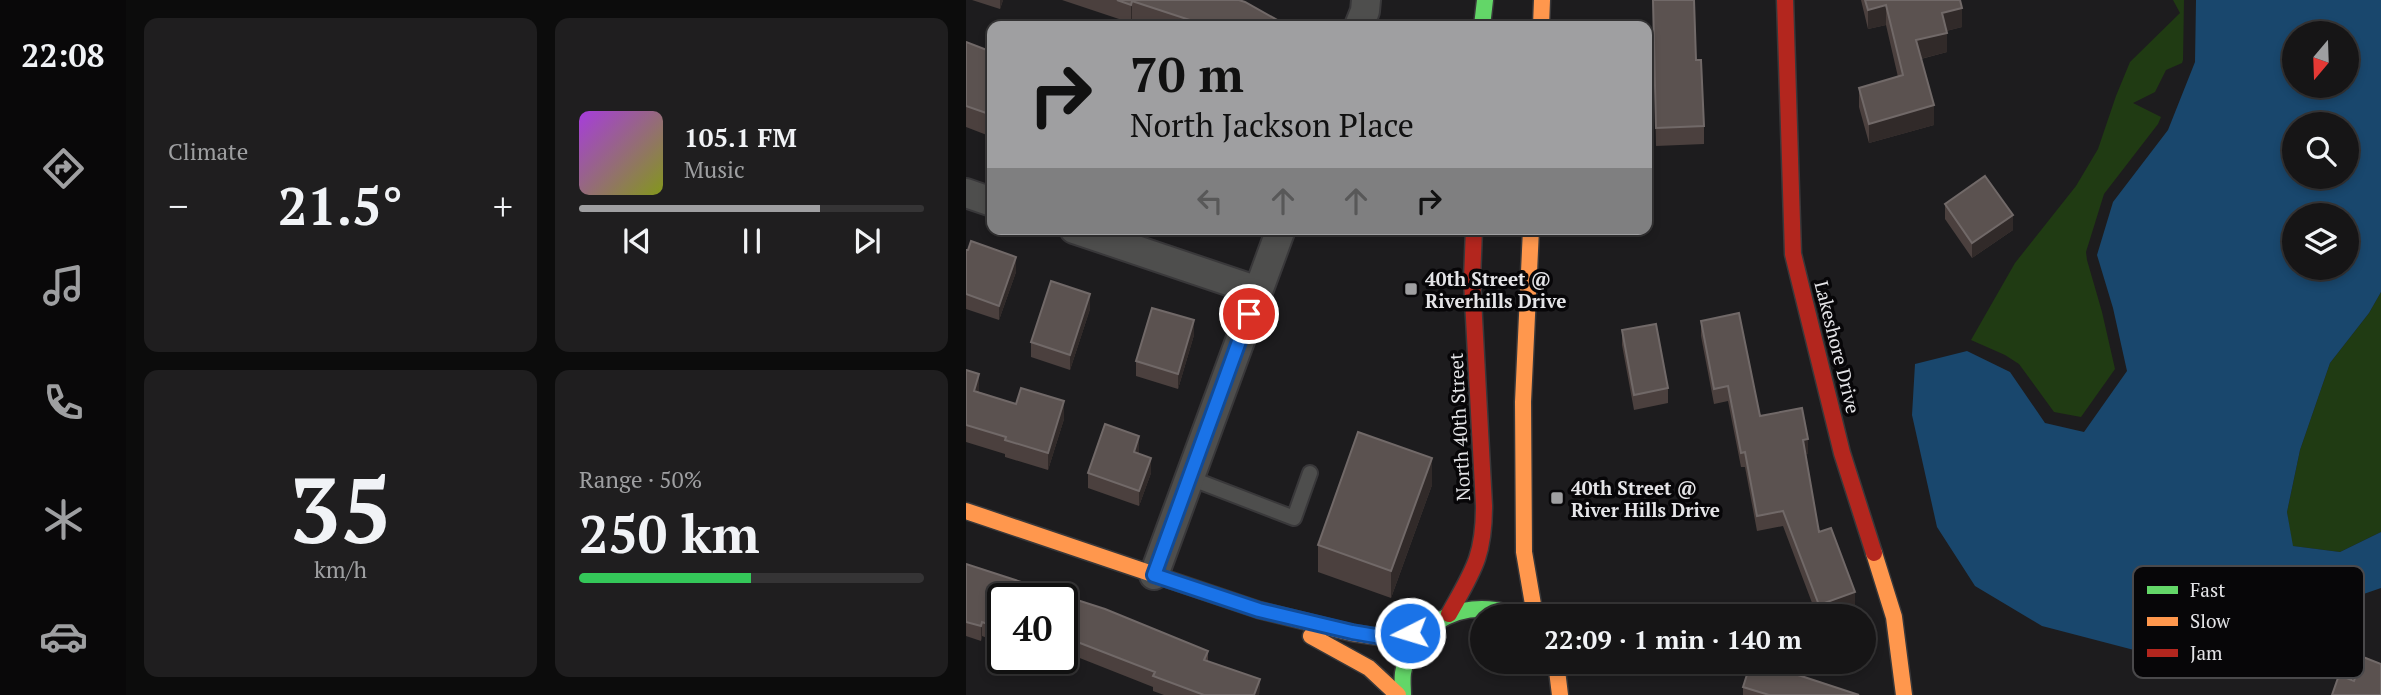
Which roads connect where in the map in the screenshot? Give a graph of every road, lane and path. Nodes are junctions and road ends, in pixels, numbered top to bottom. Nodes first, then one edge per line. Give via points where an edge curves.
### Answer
1 (1366, 0) edge
2 (1485, 0) edge
3 (1542, 0) edge
4 (1785, 0) edge
5 (1361, 21) edge
6 (1483, 21) edge
7 (1541, 21) edge
8 (966, 193) edge
9 (987, 200) edge
10 (1092, 235) edge
11 (1279, 235) edge
12 (1474, 235) edge
13 (1531, 235) edge
14 (1258, 291) junction
15 (1310, 473) dead end
16 (1190, 478) junction
17 (966, 512) edge
18 (1154, 575) junction
19 (1533, 604) edge
20 (1470, 609) edge
21 (1259, 610) junction
22 (1449, 614) junction
23 (1429, 628) junction
24 (1398, 695) edge
25 (1404, 695) edge
26 (1904, 695) edge

1 - 5 street
2 - 6 street
3 - 7 street
4 - 26 street, Lakeshore Drive via 1793,254 1842,453 1894,617
8 - 9 street
10 - 14 street
11 - 14 street
12 - 22 street, North 40th Street via 1483,532 1472,573
13 - 19 street via 1523,402 1524,552
14 - 16 street
15 - 16 lane via 1294,517
16 - 18 street
17 - 18 street
18 - 21 street
20 - 22 street
21 - 23 street via 1393,639
21 - 24 street via 1354,659 1386,679
22 - 23 street
23 - 25 street via 1415,642 1407,660

